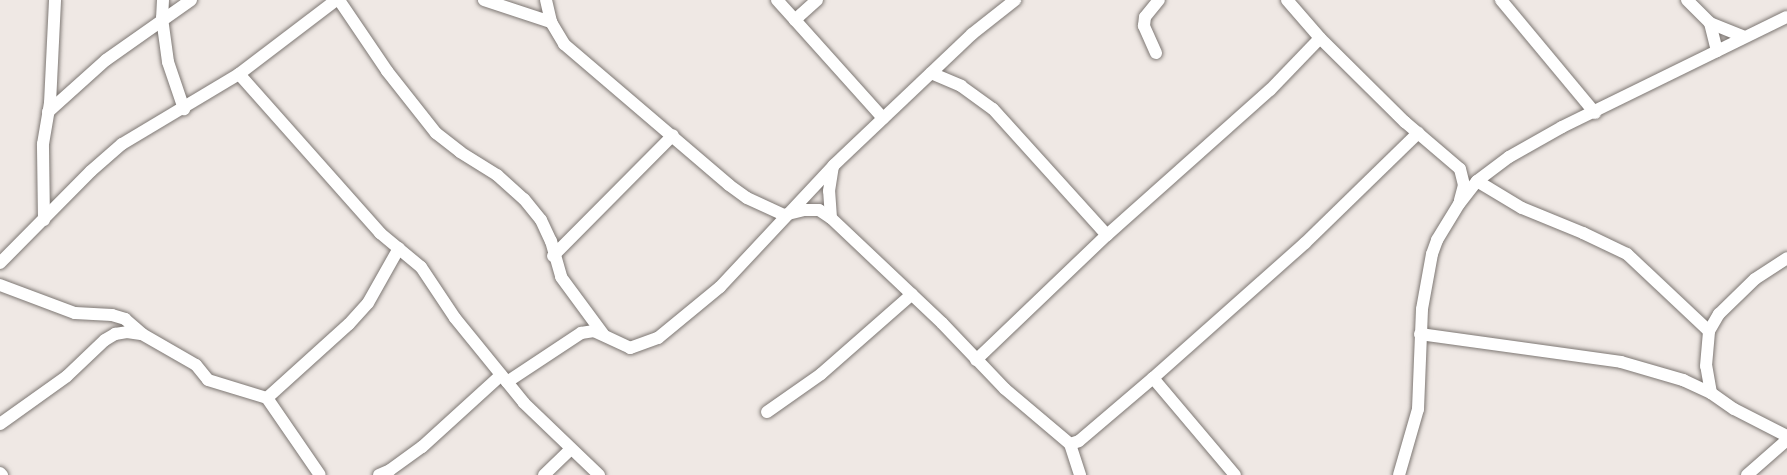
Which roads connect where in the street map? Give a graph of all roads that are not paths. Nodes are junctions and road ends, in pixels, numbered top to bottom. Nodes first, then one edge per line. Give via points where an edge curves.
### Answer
1 (55, 0) edge
2 (164, 0) edge
3 (191, 0) edge
4 (337, 0) edge
5 (484, 0) edge
6 (546, 0) edge
7 (777, 0) edge
8 (817, 0) edge
9 (1015, 0) edge
10 (1159, 0) edge
11 (1287, 0) edge
12 (1501, 0) edge
13 (1687, 0) edge
14 (1787, 17) edge
15 (162, 18) junction
16 (795, 20) junction
17 (551, 22) junction
18 (1710, 23) junction
19 (1743, 36) junction
20 (1320, 38) junction
21 (1717, 51) junction
22 (1155, 53) dead end
23 (931, 73) junction
24 (239, 74) junction
25 (184, 109) junction
26 (1595, 113) junction
27 (47, 114) junction
28 (884, 118) junction
29 (1418, 133) junction
30 (673, 135) junction
31 (834, 165) junction
32 (1477, 181) junction
33 (1459, 204) junction
34 (784, 215) junction
35 (831, 218) junction
36 (44, 220) junction
37 (1107, 236) junction
38 (399, 248) junction
39 (553, 256) junction
40 (1787, 258) edge
41 (0, 263) edge
42 (0, 285) edge
43 (912, 294) junction
44 (1709, 331) junction
45 (142, 334) junction
46 (603, 334) junction
47 (1420, 334) junction
48 (976, 360) junction
49 (1706, 366) junction
50 (1153, 378) junction
51 (504, 379) junction
52 (1683, 380) junction
53 (1711, 393) junction
54 (267, 398) junction
55 (767, 412) dead end
56 (0, 424) edge
57 (1787, 438) edge
58 (1070, 444) junction
59 (571, 449) junction
60 (320, 475) edge
61 (379, 475) edge
62 (544, 475) edge
63 (599, 475) edge
64 (1080, 475) edge
65 (1235, 475) edge
66 (1399, 475) edge
67 (1747, 475) edge

1 - 27 street
2 - 15 street
3 - 15 street
4 - 24 street
4 - 39 street via 436,132 524,199 541,220
5 - 17 street
6 - 17 street
7 - 16 street
8 - 16 street
9 - 23 street
10 - 22 street via 1145,17 1144,26
11 - 20 street
12 - 26 street
13 - 18 street
14 - 19 street
15 - 25 street via 168,62
15 - 27 street via 106,60
16 - 28 street
17 - 30 street via 564,44
18 - 19 street
18 - 21 street
19 - 21 street
20 - 29 street
20 - 37 street via 1208,147
21 - 26 street
23 - 28 street
23 - 37 street via 961,86 993,110
24 - 25 street
24 - 38 street via 380,233
25 - 36 street via 122,144
26 - 32 street via 1509,157
27 - 36 street via 43,144
28 - 31 street
29 - 33 street via 1460,169 1464,185
29 - 50 street via 1305,243
30 - 34 street via 747,198
30 - 39 street
31 - 34 street
31 - 35 street via 829,191
32 - 33 street
32 - 44 street via 1522,208 1627,254
33 - 47 street via 1432,254
34 - 35 street via 819,210
34 - 46 street via 720,287 658,338 630,348
35 - 43 street
36 - 41 street
37 - 48 street
38 - 51 street via 422,267 455,318
38 - 54 street via 368,303
39 - 46 street via 561,277
40 - 44 street via 1755,279 1719,314
42 - 45 street via 75,313 118,317
43 - 48 street
43 - 55 street via 821,374
44 - 49 street
45 - 54 street via 196,365 208,380
45 - 56 street via 115,334 105,340 67,376
46 - 51 street via 581,333
47 - 52 street via 1621,362
47 - 66 street via 1418,409
48 - 58 street
49 - 52 street
49 - 53 street
50 - 58 street via 1079,441
50 - 65 street
51 - 59 street
51 - 61 street via 422,447
52 - 53 street
53 - 57 street
54 - 60 street
57 - 67 street
58 - 64 street
59 - 62 street
59 - 63 street

